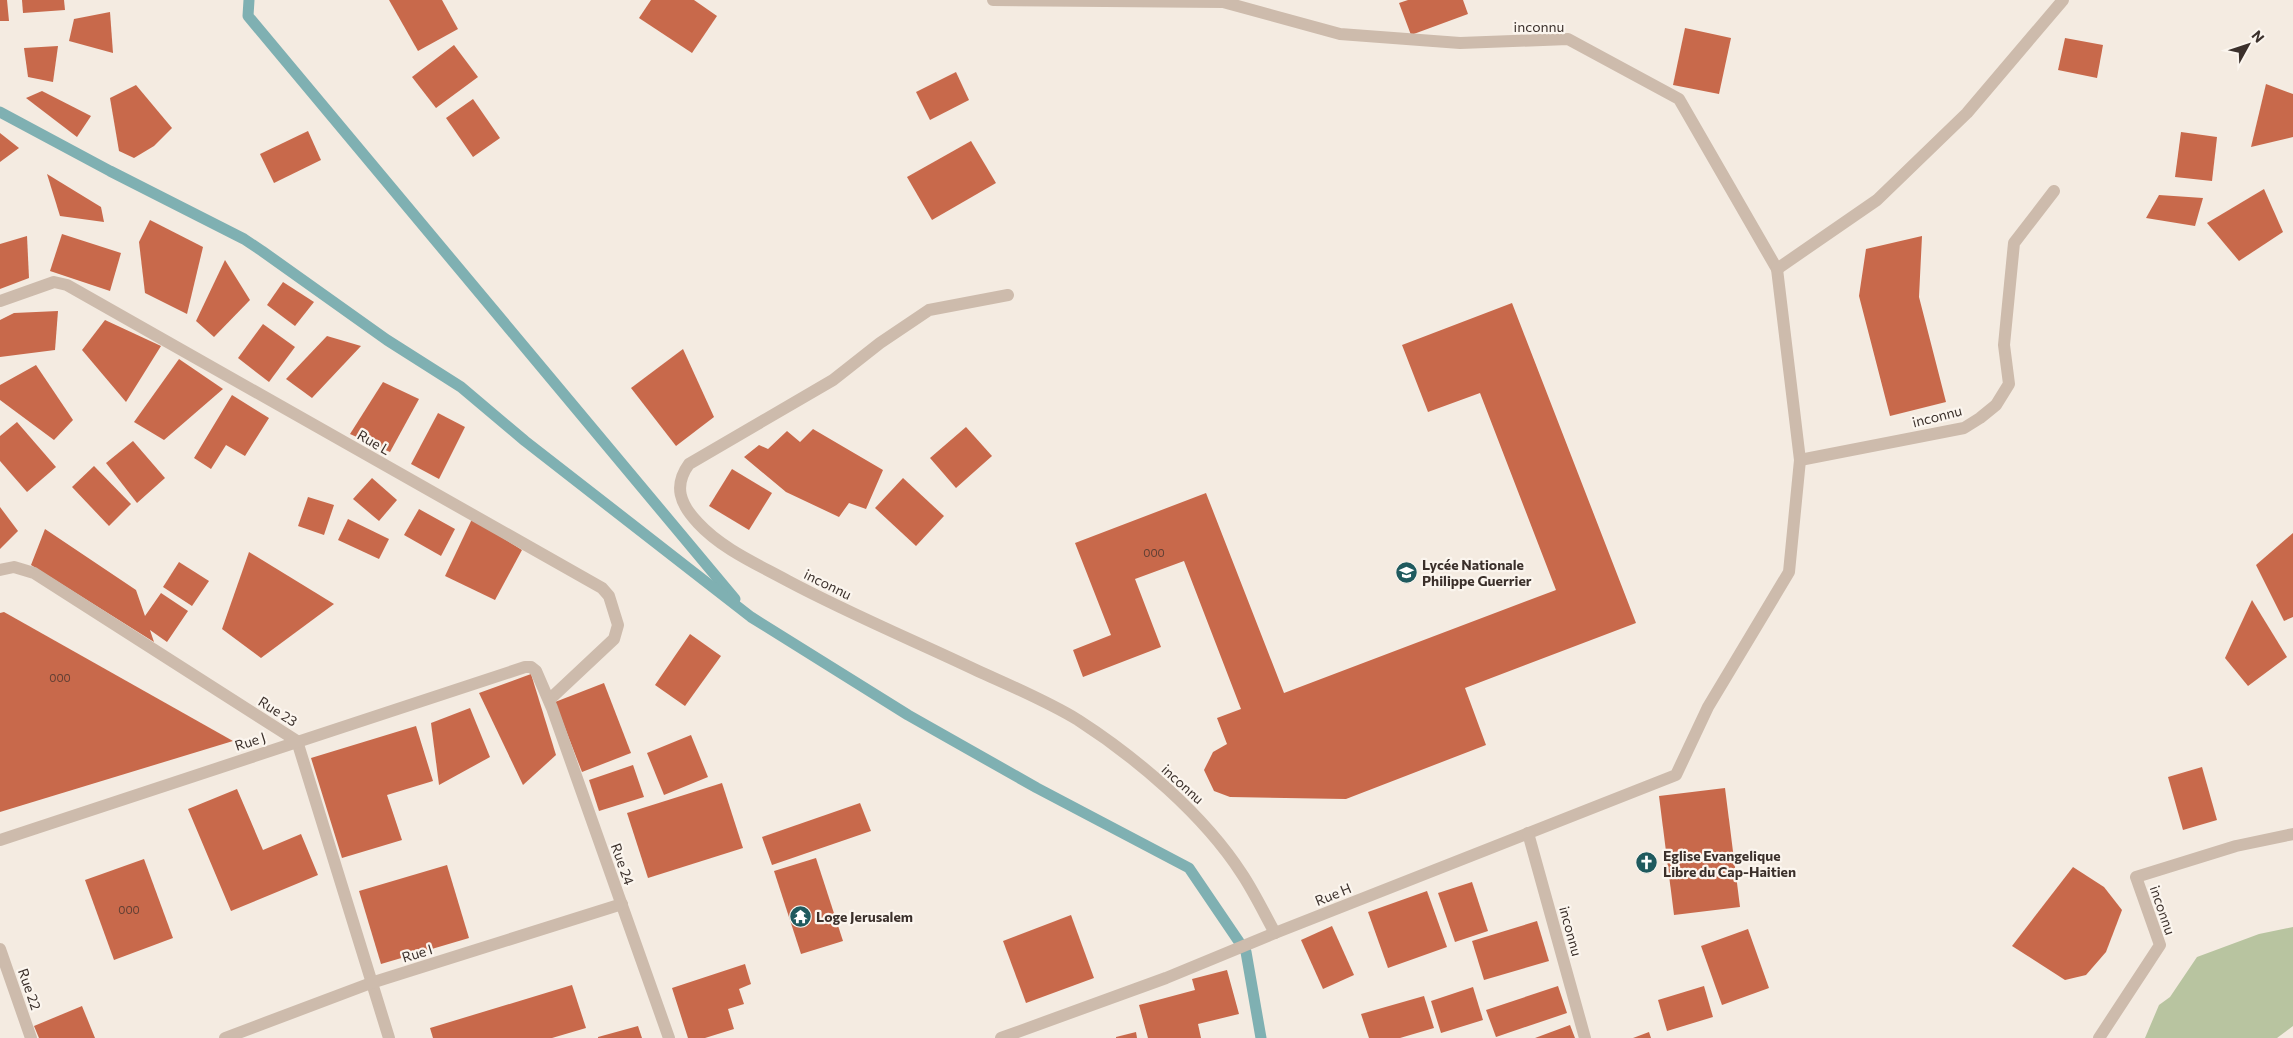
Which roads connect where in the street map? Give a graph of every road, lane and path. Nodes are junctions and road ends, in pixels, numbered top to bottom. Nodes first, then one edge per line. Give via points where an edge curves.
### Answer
1 (992, 0) edge
2 (2063, 0) edge
3 (1223, 1) edge
4 (2054, 191) dead end
5 (1777, 270) junction
6 (1008, 295) dead end
7 (0, 301) edge
8 (1800, 460) junction
9 (1, 570) edge
10 (549, 700) junction
11 (297, 741) junction
12 (1676, 775) joint
13 (1528, 833) junction
14 (2293, 834) edge
15 (0, 840) edge
16 (622, 904) junction
17 (1275, 933) junction
18 (0, 949) edge
19 (372, 983) junction
20 (31, 1038) edge
21 (224, 1038) edge
22 (389, 1038) edge
23 (669, 1038) edge
24 (1002, 1038) edge
25 (1585, 1038) edge
26 (2099, 1038) edge

1 - 3 street, inconnu
2 - 5 street via 1967,113 1877,200
3 - 5 street, inconnu via 1340,34 1460,43 1568,39 1679,99
4 - 8 street, inconnu via 2014,243 2004,345 2008,384 1996,405 1964,428
5 - 8 street, inconnu
6 - 17 street, inconnu via 929,310 833,380 689,464 682,474 679,490 684,503 698,523 737,554 817,596 1016,688 1077,720 1123,752 1188,806 1242,873
7 - 10 street, Rue L via 54,282 67,285 602,588 618,625 614,640
8 - 12 street, inconnu via 1789,572 1708,707
9 - 11 street, Rue 23 via 14,567 34,574
10 - 11 street, Rue J via 536,671 525,666
10 - 16 street, Rue 24
11 - 15 street, Rue J
11 - 19 street, Rue 23
12 - 13 street, Rue H
13 - 17 street, Rue H
13 - 25 street, inconnu
14 - 26 street, inconnu via 2236,846 2136,878 2160,945
16 - 19 street, Rue I
16 - 23 street, Rue 24
17 - 24 street, Rue H via 1166,978
18 - 20 street, Rue 22
19 - 21 street, Rue I
19 - 22 street, Rue 23

